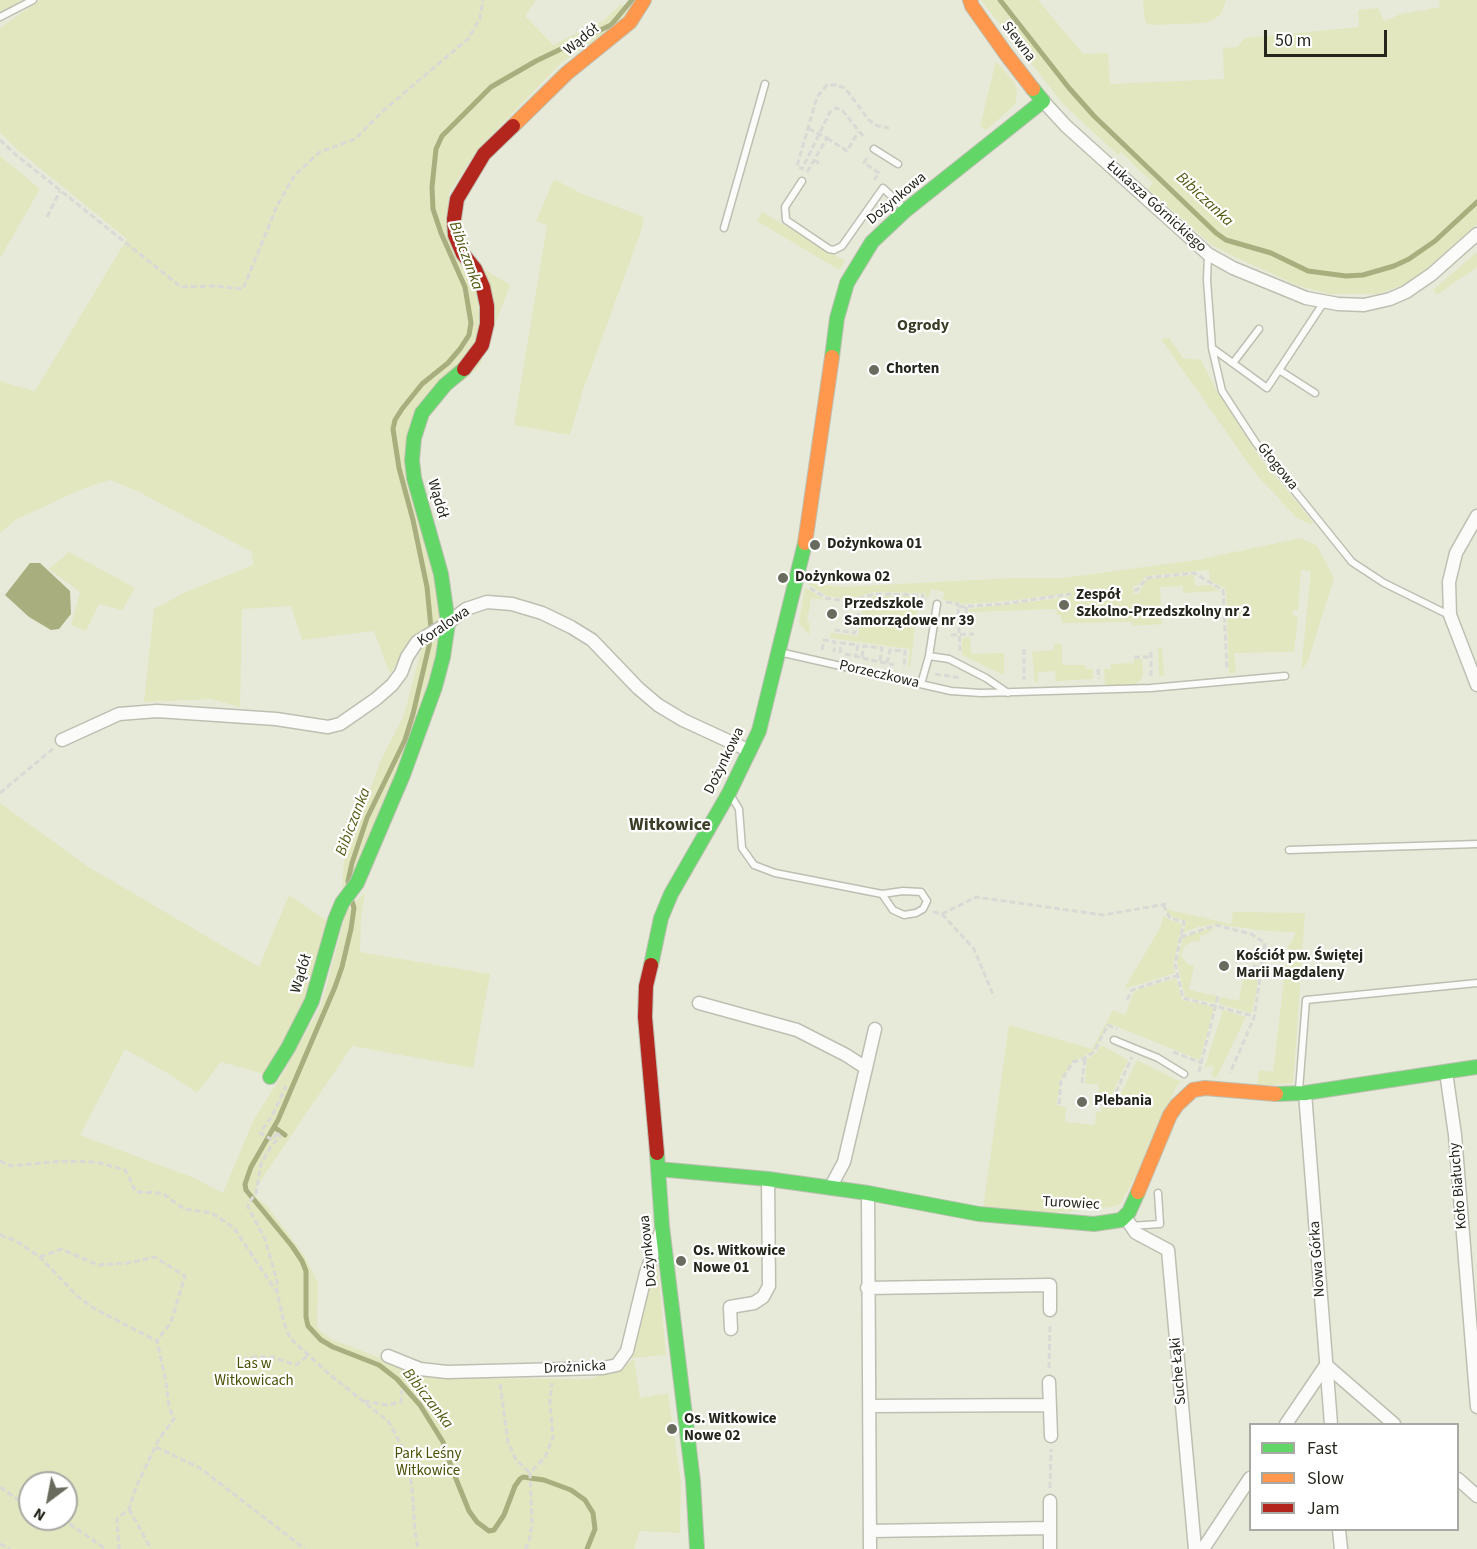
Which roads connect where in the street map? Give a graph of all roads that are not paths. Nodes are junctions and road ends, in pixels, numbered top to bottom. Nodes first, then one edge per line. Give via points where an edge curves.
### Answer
1 (33, 0) edge
2 (644, 0) edge
3 (970, 0) edge
4 (0, 17) edge
5 (765, 84) dead end
6 (1043, 101) junction
7 (874, 149) road end
8 (898, 164) dead end
9 (802, 181) road end
10 (906, 210) junction
11 (724, 228) dead end
12 (1477, 234) edge
13 (1208, 254) junction
14 (1324, 302) junction
15 (1259, 329) dead end
16 (1212, 348) junction
17 (1233, 363) junction
18 (1279, 370) junction
19 (1316, 393) dead end
20 (1477, 516) edge
21 (937, 604) dead end
22 (1450, 615) junction
23 (443, 626) junction
24 (779, 652) junction
25 (928, 656) junction
26 (1285, 676) dead end
27 (921, 684) junction
28 (1477, 685) edge
29 (1008, 693) junction
30 (62, 740) dead end
31 (750, 751) junction
32 (729, 794) junction
33 (1477, 844) edge
34 (1289, 850) dead end
35 (882, 894) junction
36 (1477, 983) edge
37 (699, 1003) dead end
38 (875, 1029) dead end
39 (1114, 1040) dead end
40 (1477, 1067) edge
41 (866, 1068) junction
42 (1446, 1072) junction
43 (1184, 1074) dead end
44 (270, 1077) dead end
45 (1302, 1094) junction
46 (658, 1169) junction
47 (768, 1179) junction
48 (830, 1188) junction
49 (868, 1193) junction
50 (1158, 1193) dead end
51 (1127, 1222) junction
52 (662, 1226) junction
53 (867, 1288) junction
54 (1050, 1310) road end
55 (731, 1329) dead end
56 (388, 1356) dead end
57 (1326, 1365) junction
58 (1049, 1382) road end
59 (1049, 1405) junction
60 (870, 1406) junction
61 (1477, 1407) edge
62 (1287, 1423) edge
63 (1331, 1423) edge
64 (1392, 1423) edge
65 (1051, 1436) road end
66 (1459, 1480) edge
67 (1249, 1481) edge
68 (1477, 1496) edge
69 (1050, 1501) road end
70 (1050, 1528) junction
71 (870, 1531) junction
72 (1339, 1531) edge
73 (697, 1549) edge
74 (870, 1549) edge
75 (1050, 1549) edge
76 (1195, 1549) edge
77 (1203, 1549) edge
78 (1341, 1549) edge

1 - 4 lane
2 - 23 street, Wądół via 630,22 567,73 484,154 457,200 455,235 483,287 487,324 482,345 469,365 422,413 412,460 441,574
3 - 6 street, Siewna
5 - 11 lane
6 - 10 street, Dożynkowa
6 - 13 street, Łukasza Górnickiego
7 - 8 lane
9 - 10 lane via 785,207 786,220 829,249 842,246 883,188
10 - 24 street, Dożynkowa via 872,242 847,283 837,318 810,517
12 - 14 street, Łukasza Górnickiego via 1406,292 1364,305
13 - 14 street, Łukasza Górnickiego via 1278,288
13 - 16 lane, Głogowa
14 - 18 lane
15 - 17 lane
16 - 17 lane
16 - 22 lane, Głogowa via 1222,391 1256,443 1352,562 1384,583
17 - 18 lane via 1267,388
18 - 19 lane
20 - 22 street via 1456,553 1449,582
21 - 25 lane
22 - 28 street
23 - 30 street, Koralowa via 417,642 392,685 340,724 328,727 276,719 158,711 119,714
23 - 31 street, Koralowa via 466,609 487,602 542,613 592,640 658,705
23 - 44 street, Wądół via 443,657 421,729 357,883 335,920 312,1001
24 - 27 lane, Porzeczkowa
24 - 31 street, Dożynkowa via 759,731
25 - 27 lane
25 - 29 lane via 949,659
26 - 29 lane, Porzeczkowa via 1151,688
27 - 29 lane, Porzeczkowa via 951,691
31 - 32 street, Dożynkowa
32 - 35 lane via 739,809 742,848 754,865 774,873
32 - 46 street, Dożynkowa via 671,894 652,953 645,1017
33 - 34 lane
35 - 35 lane via 921,892 927,901 916,914 904,915 893,910
36 - 45 lane via 1306,1000
37 - 41 street via 797,1030
38 - 41 street
39 - 43 lane via 1158,1058
40 - 42 street
41 - 48 street via 844,1162
42 - 45 street
42 - 61 street, Koło Białuchy via 1455,1135
45 - 51 street via 1193,1090 1170,1115
45 - 57 street, Nowa Górka
46 - 47 street, Turowiec
46 - 52 street, Dożynkowa
47 - 48 street, Turowiec
47 - 55 street via 769,1286 754,1303 730,1307
48 - 49 street, Turowiec
49 - 51 street, Turowiec via 987,1215 1094,1224
49 - 53 street
50 - 51 lane via 1160,1224
51 - 76 street, Suche Łąki via 1136,1233 1168,1250
52 - 56 street, Drożnicka via 627,1351 617,1365 447,1372 420,1369
52 - 73 street, Dożynkowa via 693,1480
53 - 54 street via 1050,1286
53 - 60 street
57 - 62 street
57 - 63 street, Nowa Górka
57 - 64 street
58 - 59 street
59 - 60 street
59 - 65 street
60 - 71 street
66 - 68 street
67 - 77 street
69 - 70 street
70 - 71 street
70 - 75 street
71 - 74 street
72 - 78 street

